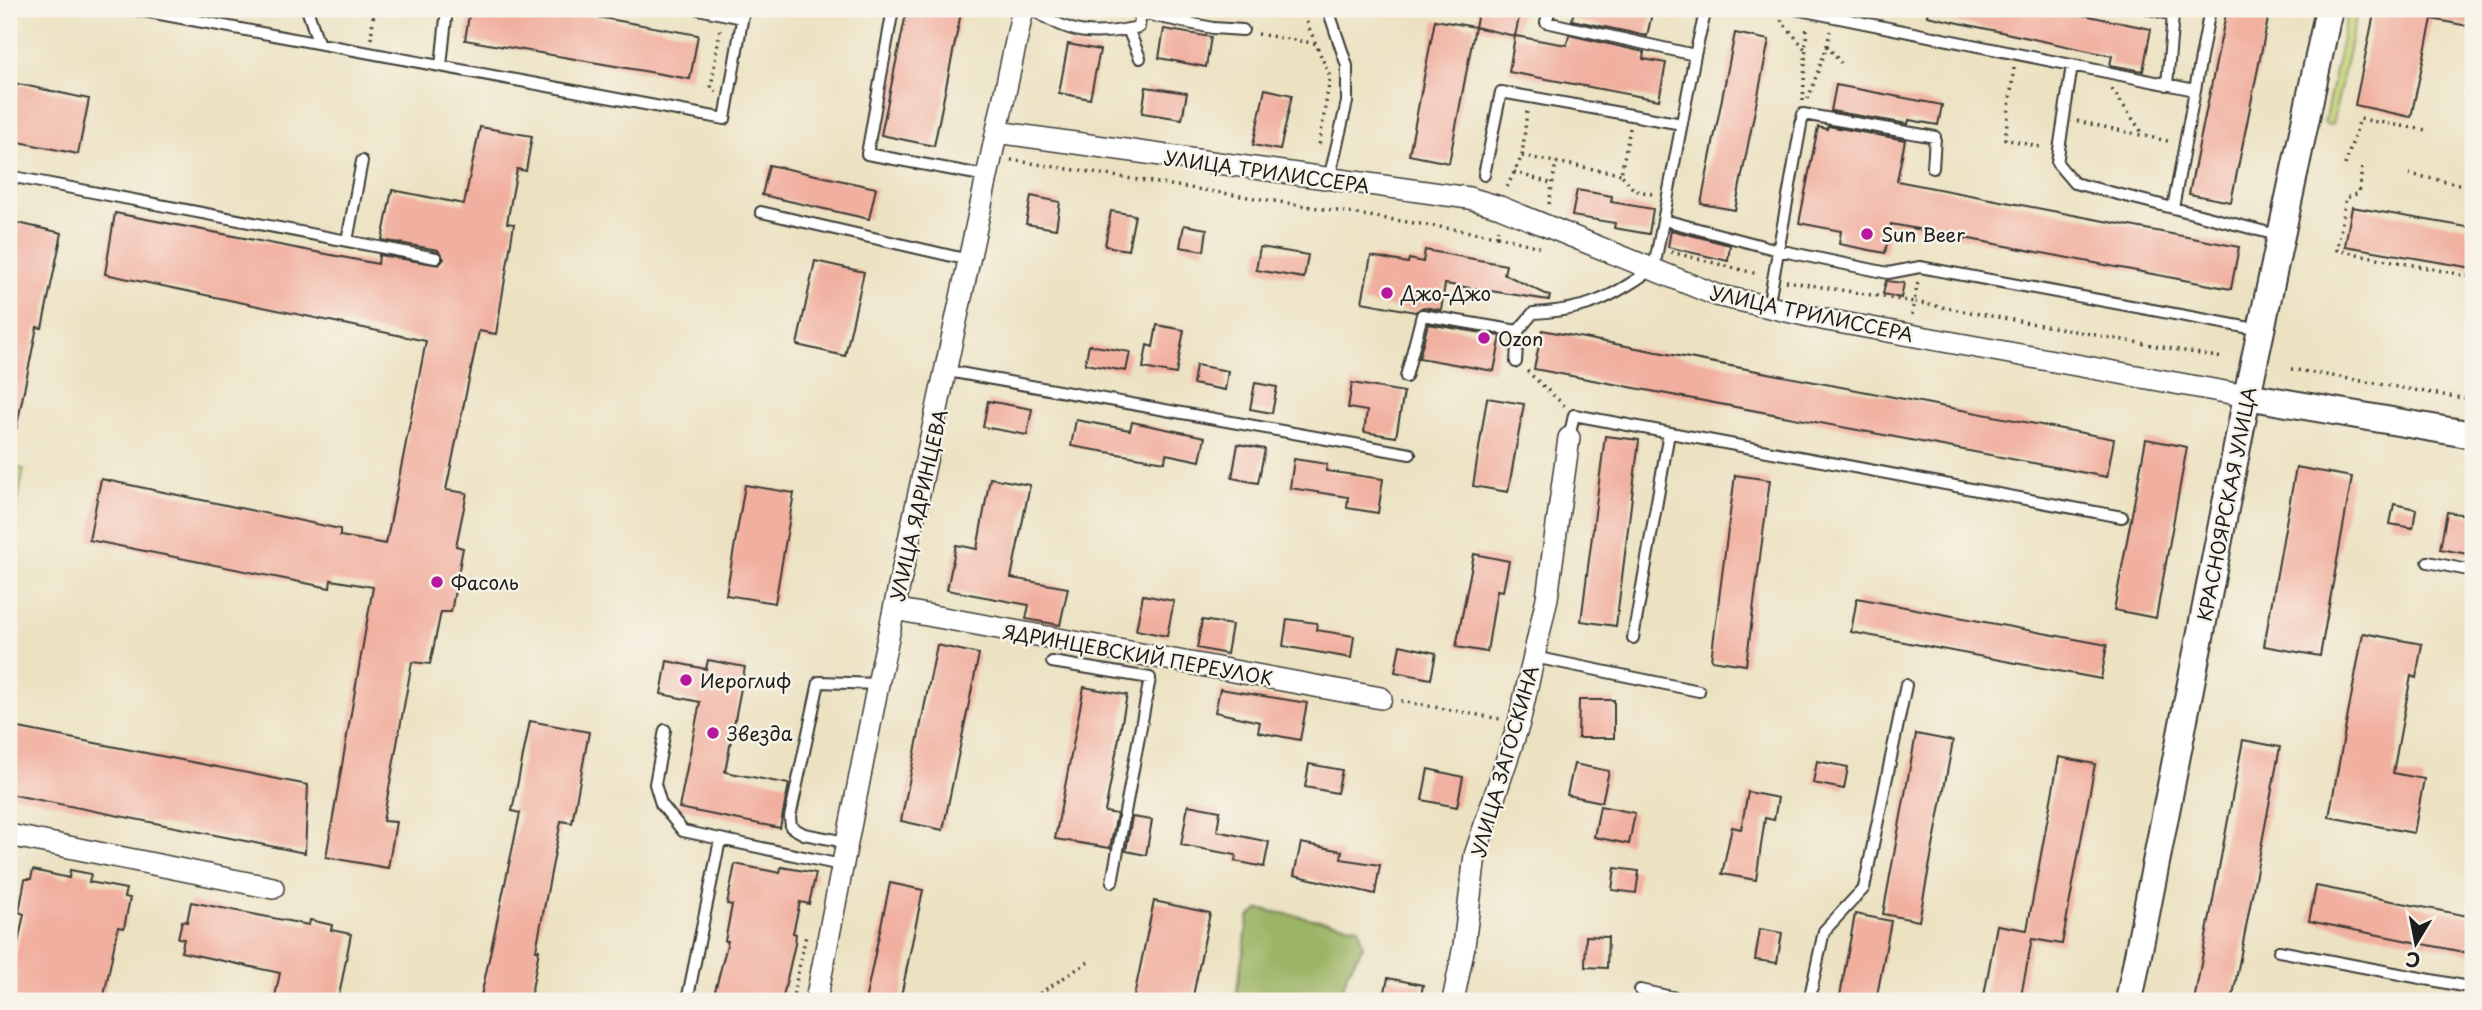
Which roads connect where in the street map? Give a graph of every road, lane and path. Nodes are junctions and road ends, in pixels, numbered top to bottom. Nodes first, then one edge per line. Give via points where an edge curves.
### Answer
1 (132, 9) edge
2 (374, 9) edge
3 (447, 9) edge
4 (698, 9) edge
5 (893, 9) edge
6 (1023, 9) edge
7 (1032, 9) edge
8 (1301, 9) edge
9 (1328, 9) edge
10 (1550, 9) edge
11 (1706, 9) edge
12 (1772, 9) edge
13 (1795, 9) edge
14 (2149, 9) edge
15 (2210, 9) edge
16 (2329, 9) edge
17 (1141, 11) edge
18 (311, 12) edge
19 (1808, 12) junction
20 (743, 13) edge
21 (1128, 29) junction
22 (1243, 30) joint
23 (318, 43) junction
24 (1318, 44) junction
25 (1806, 51) junction
26 (370, 52) junction
27 (2016, 54) junction
28 (1695, 55) junction
29 (1140, 58) dead end
30 (1842, 63) dead end
31 (441, 65) junction
32 (2072, 65) junction
33 (2100, 71) junction
34 (2166, 85) junction
35 (2195, 90) junction
36 (1529, 97) junction
37 (1803, 114) junction
38 (1632, 115) junction
39 (2064, 118) junction
40 (1682, 124) junction
41 (2426, 130) dead end
42 (997, 132) junction
43 (2144, 136) junction
44 (2185, 145) junction
45 (1319, 151) dead end
46 (2059, 152) junction
47 (1521, 156) junction
48 (362, 161) dead end
49 (1556, 162) junction
50 (2345, 165) dead end
51 (1933, 168) dead end
52 (2362, 168) dead end
53 (1514, 172) junction
54 (1484, 174) dead end
55 (1621, 174) junction
56 (2409, 174) dead end
57 (9, 176) edge
58 (986, 176) junction
59 (1329, 180) junction
60 (1553, 184) junction
61 (2473, 187) edge
62 (1504, 192) dead end
63 (1668, 198) junction
64 (2173, 208) junction
65 (1548, 210) dead end
66 (761, 212) dead end
67 (1664, 220) junction
68 (2281, 236) junction
69 (347, 241) junction
70 (1778, 250) junction
71 (436, 258) dead end
72 (1656, 259) junction
73 (969, 260) junction
74 (2473, 277) edge
75 (1773, 278) junction
76 (1914, 302) junction
77 (1768, 307) junction
78 (2261, 330) junction
79 (1518, 331) junction
80 (1908, 334) junction
81 (2223, 358) dead end
82 (1516, 362) joint
83 (2291, 369) dead end
84 (947, 371) junction
85 (1406, 377) dead end
86 (2248, 396) junction
87 (2473, 400) edge
88 (1574, 415) junction
89 (1669, 433) junction
90 (2473, 435) edge
91 (1569, 438) joint
92 (1410, 454) dead end
93 (2122, 517) dead end
94 (2428, 562) dead end
95 (2473, 571) edge
96 (894, 609) junction
97 (1633, 638) dead end
98 (1534, 657) junction
99 (1052, 662) dead end
100 (878, 684) junction
101 (1906, 685) dead end
102 (1699, 691) dead end
103 (1381, 698) joint
104 (1519, 723) junction
105 (665, 730) dead end
106 (9, 835) edge
107 (720, 840) junction
108 (846, 842) junction
109 (841, 865) junction
110 (1112, 882) dead end
111 (273, 888) dead end
112 (2279, 951) dead end
113 (1088, 962) dead end
114 (2473, 988) edge
115 (1640, 990) dead end
116 (687, 1001) edge
117 (816, 1001) edge
118 (1028, 1001) edge
119 (1453, 1001) edge
120 (1690, 1001) edge
121 (1809, 1001) edge
122 (2129, 1001) edge

1 - 23 lane
2 - 26 path
3 - 31 lane
4 - 20 lane
5 - 58 lane via 867,154
6 - 42 street, УЛИЦА ЯДРИНЦЕВА
7 - 21 lane via 1063,29 1110,33
8 - 24 path
9 - 59 lane via 1347,66 1347,102
10 - 28 lane via 1546,22
11 - 28 lane
12 - 25 path
13 - 19 lane
14 - 34 lane via 2173,15
15 - 35 lane
16 - 68 street, КРАСНОЯРСКАЯ УЛИЦА
17 - 21 lane via 1139,27
17 - 22 lane via 1213,28
18 - 23 lane
19 - 25 path
19 - 27 lane
20 - 31 lane via 725,119
21 - 29 lane
22 - 24 path
23 - 26 lane
24 - 45 path via 1330,77
25 - 37 path
26 - 31 lane
27 - 32 lane
27 - 46 path via 2005,139
28 - 40 lane
30 - 37 path via 1827,46
32 - 33 lane
32 - 39 lane
33 - 34 lane
33 - 43 path
34 - 35 lane
35 - 44 lane
36 - 38 lane
36 - 47 path
36 - 54 lane via 1501,92
37 - 51 lane via 1935,137
37 - 70 lane
38 - 40 lane
38 - 55 path
39 - 43 path
39 - 46 lane
40 - 63 lane
41 - 50 path via 2360,119
42 - 58 street, УЛИЦА ЯДРИНЦЕВА
42 - 59 street, УЛИЦА ТРИЛИССЕРА
43 - 44 path
44 - 64 lane
46 - 64 lane via 2057,163 2074,183
47 - 49 path
47 - 53 path
48 - 69 lane
49 - 55 path
49 - 60 path
52 - 74 path via 2359,193 2346,198 2337,250
53 - 60 path
53 - 62 path
55 - 63 path via 1634,190
56 - 61 path
57 - 69 lane
58 - 73 street, УЛИЦА ЯДРИНЦЕВА
59 - 72 street, УЛИЦА ТРИЛИССЕРА via 1479,201
60 - 65 path
63 - 67 lane
64 - 68 lane
66 - 73 lane
67 - 70 lane
67 - 72 lane
68 - 78 street, КРАСНОЯРСКАЯ УЛИЦА
69 - 71 lane
70 - 75 lane
70 - 78 lane via 1888,273 1920,267
72 - 75 path
72 - 77 street, УЛИЦА ТРИЛИССЕРА via 1716,295
72 - 79 lane via 1597,303 1570,311 1532,313
73 - 84 street, УЛИЦА ЯДРИНЦЕВА
75 - 76 path
75 - 77 lane
76 - 80 path
76 - 81 path
77 - 80 street, УЛИЦА ТРИЛИССЕРА
78 - 86 street, КРАСНОЯРСКАЯ УЛИЦА
79 - 82 lane
79 - 85 lane via 1422,315
80 - 86 street, УЛИЦА ТРИЛИССЕРА
82 - 88 path
83 - 87 path
84 - 92 lane
84 - 96 street, УЛИЦА ЯДРИНЦЕВА
86 - 90 street, УЛИЦА ТРИЛИССЕРА
86 - 122 street, КРАСНОЯРСКАЯ УЛИЦА
88 - 89 lane
88 - 91 lane
89 - 93 lane
89 - 97 lane
91 - 98 street, УЛИЦА ЗАГОСКИНА
94 - 95 lane
96 - 100 street, УЛИЦА ЯДРИНЦЕВА
96 - 103 street, ЯДРИНЦЕВСКИЙ ПЕРЕУЛОК
98 - 102 lane
98 - 104 street, УЛИЦА ЗАГОСКИНА
99 - 110 lane via 1150,678
100 - 108 street, УЛИЦА ЯДРИНЦЕВА
100 - 108 lane via 819,682 790,817 791,827 804,834
101 - 121 lane via 1864,888 1824,931
103 - 104 path
104 - 119 street, УЛИЦА ЗАГОСКИНА via 1475,855
105 - 107 lane via 655,784 661,804 683,831
106 - 111 street
107 - 109 lane
107 - 116 lane
108 - 109 street, УЛИЦА ЯДРИНЦЕВА
109 - 117 street, УЛИЦА ЯДРИНЦЕВА
112 - 114 lane
113 - 118 path
115 - 120 lane

